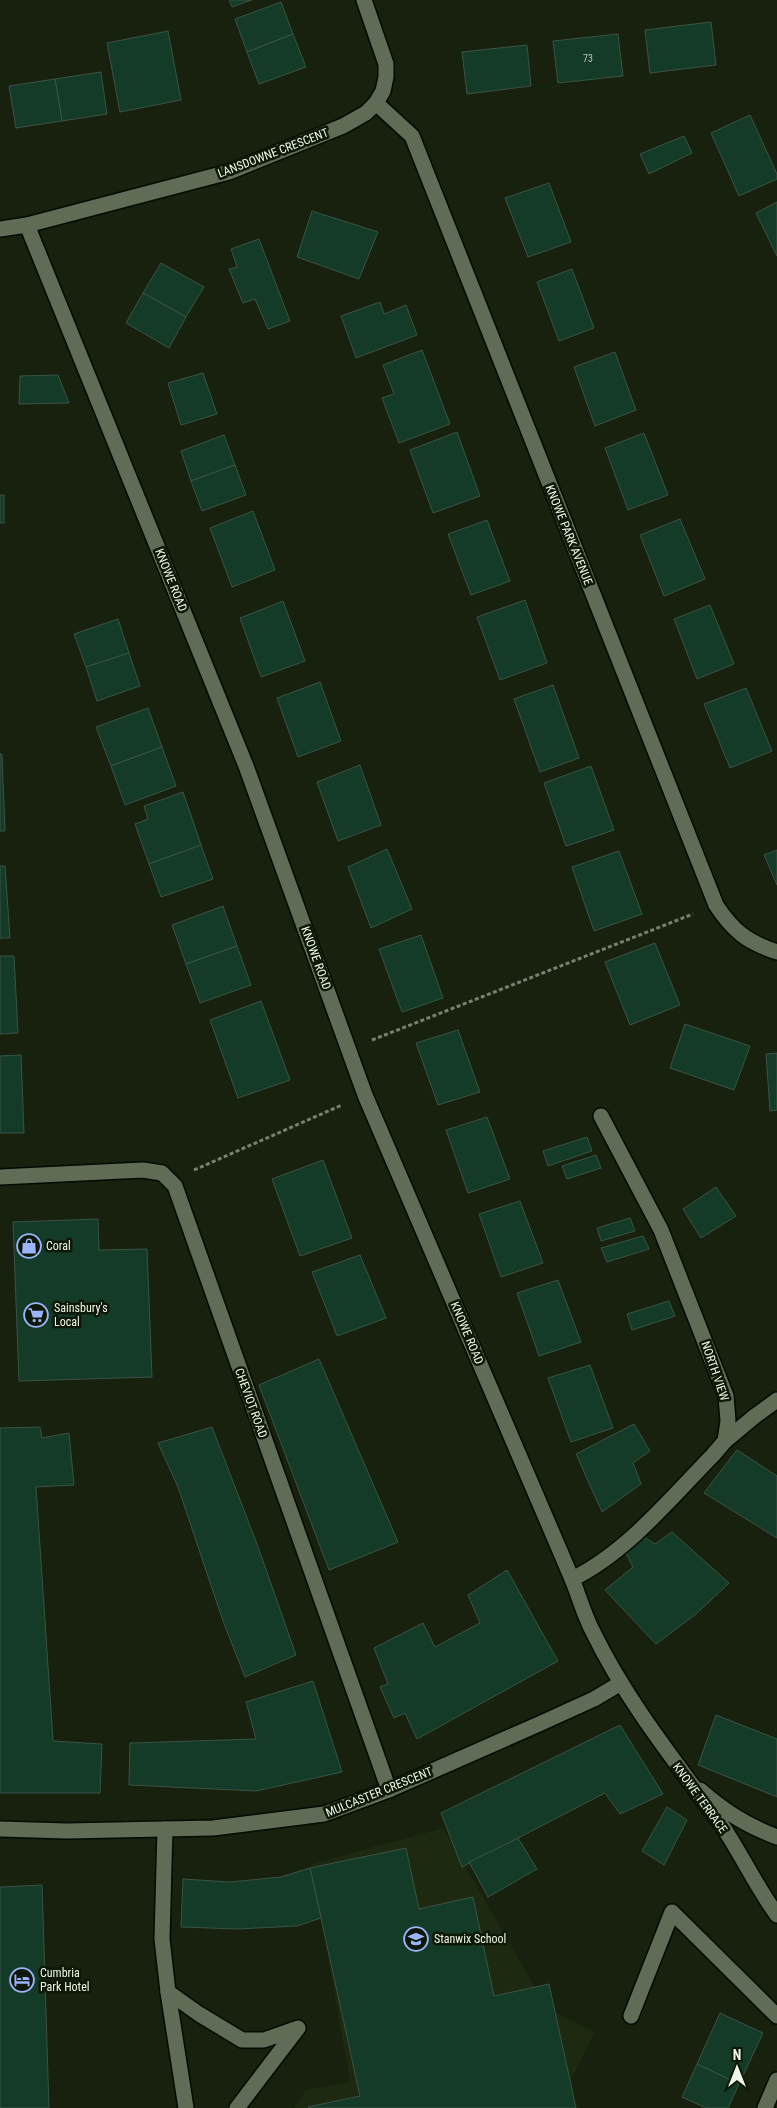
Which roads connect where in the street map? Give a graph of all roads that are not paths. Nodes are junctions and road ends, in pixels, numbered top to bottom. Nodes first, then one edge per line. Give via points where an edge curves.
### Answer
1 (364, 0) edge
2 (368, 0) edge
3 (376, 103) junction
4 (28, 225) junction
5 (0, 229) edge
6 (777, 952) edge
7 (602, 1116) dead end
8 (0, 1177) edge
9 (777, 1400) edge
10 (726, 1441) junction
11 (572, 1579) junction
12 (620, 1683) junction
13 (684, 1776) junction
14 (389, 1790) junction
15 (0, 1829) edge
16 (165, 1829) junction
17 (777, 1837) edge
18 (777, 1914) edge
19 (168, 1992) junction
20 (631, 2016) dead end
21 (777, 2016) edge
22 (777, 2080) edge
23 (186, 2108) edge
24 (237, 2108) edge
25 (765, 2108) edge

1 - 2 street
1 - 3 street, LANSDOWNE CRESCENT via 386,64 386,77
3 - 4 street, LANSDOWNE CRESCENT via 354,120 229,172
3 - 6 street, KNOWE PARK AVENUE via 412,136 716,905 741,936
4 - 5 street, LANSDOWNE CRESCENT
4 - 11 street, KNOWE ROAD via 246,766 365,1095
7 - 10 street, NORTH VIEW via 661,1230 726,1396
8 - 14 street, CHEVIOT ROAD via 143,1170 162,1173 175,1186
9 - 10 street
10 - 11 street via 617,1551
11 - 12 street, KNOWE ROAD via 592,1630
12 - 13 street, KNOWE TERRACE
12 - 14 street, MULCASTER CRESCENT via 594,1699
13 - 17 street via 724,1811 752,1828
13 - 18 street, KNOWE TERRACE via 720,1823
14 - 16 street, MULCASTER CRESCENT via 324,1814 213,1828
15 - 16 street, MULCASTER CRESCENT
16 - 19 street via 162,1939
19 - 23 street
19 - 24 street via 242,2040 264,2040 298,2028
20 - 21 street via 672,1912
22 - 25 street

